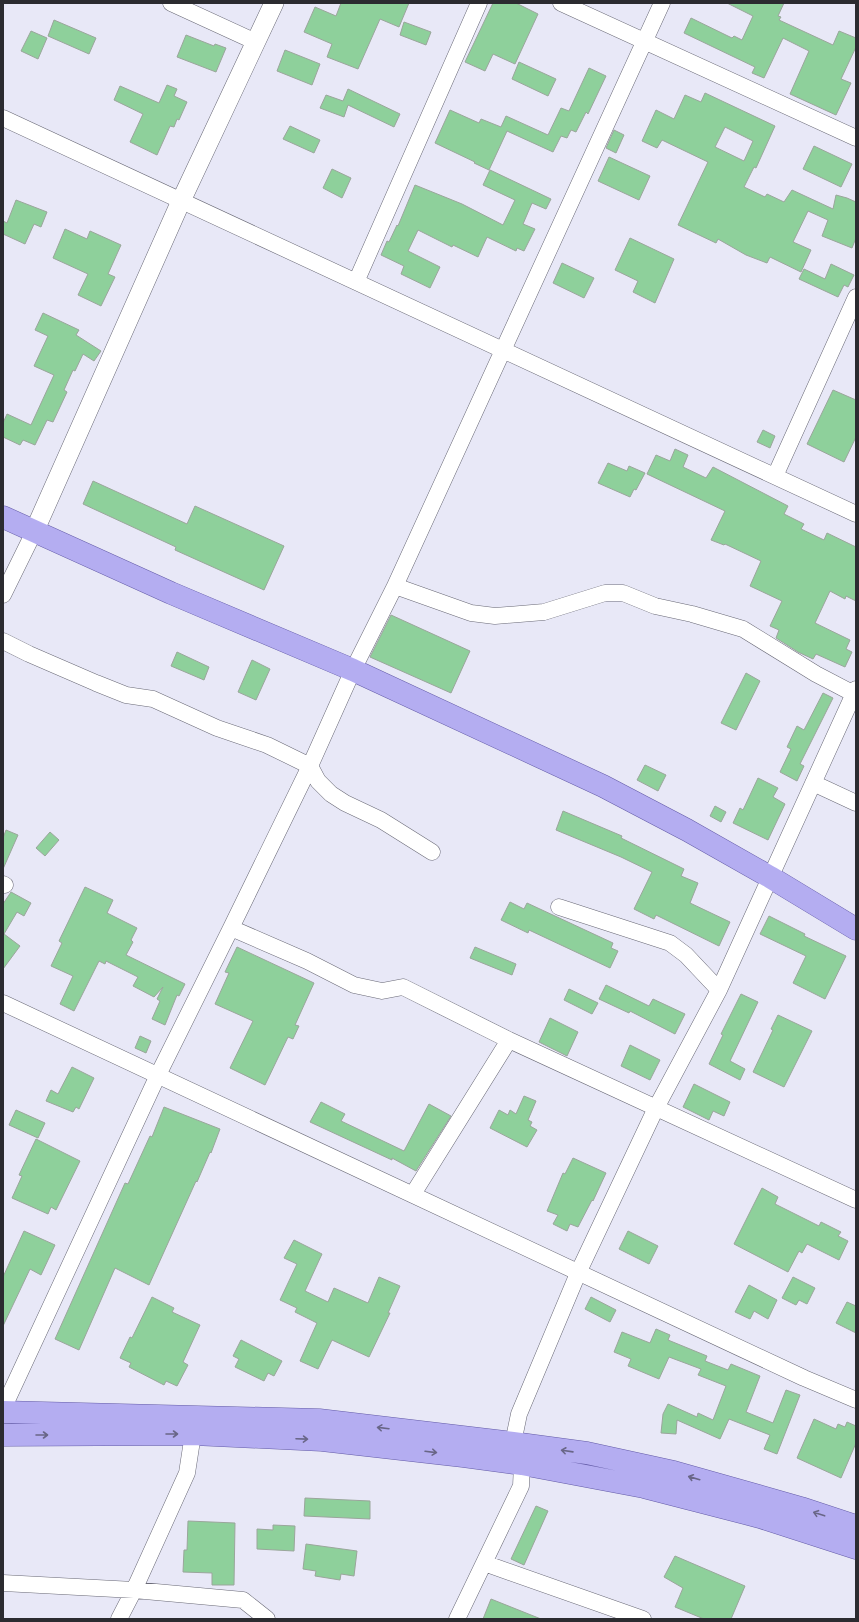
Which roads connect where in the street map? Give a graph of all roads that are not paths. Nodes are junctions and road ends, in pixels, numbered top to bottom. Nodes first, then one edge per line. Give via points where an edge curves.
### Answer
1 (171, 3) edge
2 (274, 3) edge
3 (479, 3) edge
4 (560, 3) edge
5 (662, 3) edge
6 (256, 42) junction
7 (644, 42) junction
8 (3, 118) edge
9 (856, 138) edge
10 (181, 201) junction
11 (356, 282) junction
12 (856, 297) edge
13 (503, 350) junction
14 (775, 476) junction
15 (856, 514) edge
16 (3, 516) edge
17 (34, 532) junction
18 (395, 586) junction
19 (3, 595) edge
20 (3, 641) edge
21 (353, 670) junction
22 (855, 693) edge
23 (310, 766) junction
24 (813, 783) junction
25 (856, 803) edge
26 (432, 852) dead end
27 (770, 876) junction
28 (559, 907) dead end
29 (231, 928) junction
30 (856, 929) edge
31 (718, 990) junction
32 (3, 1002) edge
33 (509, 1040) junction
34 (158, 1075) junction
35 (656, 1108) junction
36 (413, 1194) junction
37 (856, 1200) edge
38 (579, 1271) junction
39 (856, 1400) edge
40 (3, 1409) edge
41 (3, 1412) edge
42 (194, 1425) junction
43 (3, 1435) edge
44 (513, 1443) junction
45 (522, 1464) junction
46 (856, 1526) edge
47 (856, 1548) edge
48 (484, 1563) junction
49 (3, 1583) edge
50 (134, 1590) junction
51 (119, 1619) edge
52 (267, 1619) edge
53 (457, 1619) edge
54 (643, 1619) edge

1 - 6 street
2 - 6 street
3 - 11 street
4 - 7 street
5 - 7 street
6 - 10 street
7 - 9 street
7 - 13 street
8 - 10 street
10 - 11 street
10 - 17 street
11 - 13 street
12 - 14 street
13 - 14 street
13 - 18 street
14 - 15 street
16 - 17 main road
17 - 19 street
17 - 21 main road
18 - 21 street
18 - 22 street via 471,613 495,616 544,612 605,593 623,593 655,606 743,629 816,674
20 - 23 street via 96,683 126,694 153,699 217,728 267,745
21 - 23 street
21 - 27 main road via 603,786
22 - 24 street
23 - 26 street via 318,781 331,794 381,820
23 - 29 street
24 - 25 street
24 - 27 street
27 - 30 main road
27 - 31 street
28 - 31 street via 670,943 686,955
29 - 33 street via 307,961 354,985 382,991 403,988
29 - 34 street
31 - 35 street
32 - 34 street
33 - 35 street
33 - 36 street
34 - 36 street
34 - 40 street
35 - 37 street
35 - 38 street
36 - 38 street
38 - 39 street via 797,1375
38 - 44 street via 519,1414
41 - 42 main road
43 -> 42 main road
44 -> 42 main road via 319,1420
42 -> 45 main road
42 - 50 street via 187,1473
44 - 45 street
46 -> 44 main road via 674,1472 587,1454
45 - 47 main road via 644,1486 760,1517
45 - 48 street via 521,1486
48 - 53 street
48 - 54 street
49 - 50 street
50 - 51 street
50 - 52 street via 243,1600

